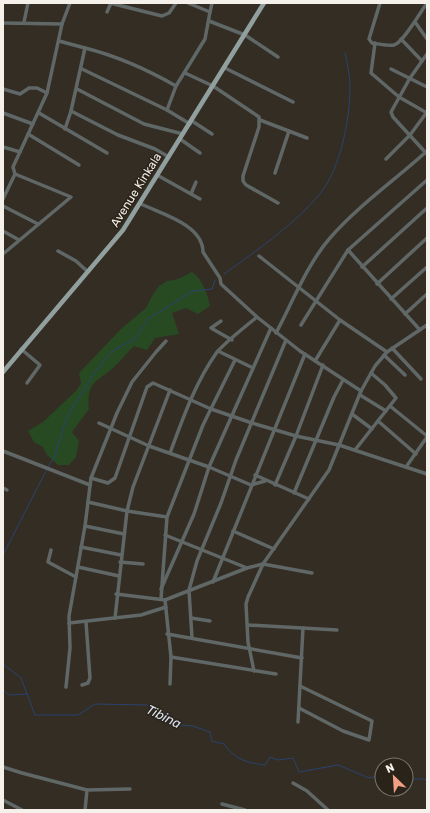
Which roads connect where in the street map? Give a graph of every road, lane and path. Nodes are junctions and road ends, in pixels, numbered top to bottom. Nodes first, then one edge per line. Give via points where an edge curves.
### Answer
1 (28, 3) edge
2 (70, 3) edge
3 (111, 3) edge
4 (176, 3) edge
5 (188, 3) edge
6 (212, 3) edge
7 (264, 3) edge
8 (380, 3) edge
9 (427, 3) edge
10 (106, 12) dead end
11 (210, 12) junction
12 (209, 21) junction
13 (24, 22) junction
14 (415, 22) junction
15 (3, 23) edge
16 (62, 24) junction
17 (245, 35) junction
18 (401, 39) junction
19 (427, 39) edge
20 (59, 40) junction
21 (375, 43) junction
22 (85, 48) junction
23 (427, 54) edge
24 (278, 56) dead end
25 (424, 60) edge
26 (225, 68) junction
27 (82, 69) junction
28 (391, 69) dead end
29 (185, 73) junction
30 (410, 78) junction
31 (176, 86) junction
32 (213, 86) junction
33 (427, 87) edge
34 (3, 89) edge
35 (77, 89) junction
36 (47, 93) junction
37 (399, 97) junction
38 (293, 102) dead end
39 (167, 110) junction
40 (71, 111) junction
41 (3, 113) edge
42 (38, 113) junction
43 (427, 113) edge
44 (260, 120) junction
45 (191, 122) junction
46 (33, 124) junction
47 (65, 129) junction
48 (289, 131) junction
49 (28, 134) junction
50 (183, 134) junction
51 (212, 134) dead end
52 (410, 135) junction
53 (307, 138) dead end
54 (180, 139) junction
55 (3, 146) edge
56 (20, 152) junction
57 (427, 152) edge
58 (108, 153) dead end
59 (200, 153) dead end
60 (169, 157) junction
61 (386, 159) dead end
62 (79, 165) dead end
63 (275, 173) dead end
64 (15, 174) junction
65 (157, 175) junction
66 (427, 180) edge
67 (196, 182) dead end
68 (191, 194) junction
69 (3, 199) edge
70 (200, 199) dead end
71 (278, 203) dead end
72 (141, 204) junction
73 (3, 206) edge
74 (427, 208) edge
75 (38, 224) junction
76 (3, 231) edge
77 (427, 238) edge
78 (19, 240) junction
79 (348, 250) junction
80 (58, 251) dead end
81 (3, 254) edge
82 (259, 256) dead end
83 (362, 267) junction
84 (427, 267) edge
85 (88, 272) junction
86 (377, 284) junction
87 (300, 288) junction
88 (427, 294) edge
89 (391, 299) junction
90 (317, 300) junction
91 (405, 314) junction
92 (257, 317) junction
93 (340, 320) junction
94 (221, 321) dead end
95 (301, 325) dead end
96 (427, 325) edge
97 (271, 328) junction
98 (420, 330) junction
99 (276, 333) junction
100 (232, 340) junction
101 (286, 340) junction
102 (166, 341) dead end
103 (392, 348) junction
104 (21, 349) junction
105 (218, 351) junction
106 (305, 354) junction
107 (385, 354) junction
108 (236, 360) junction
109 (316, 360) junction
110 (323, 365) junction
111 (253, 368) junction
112 (3, 372) edge
113 (371, 373) junction
114 (405, 375) dead end
115 (421, 379) dead end
116 (343, 380) junction
117 (27, 383) dead end
118 (170, 390) junction
119 (361, 391) junction
120 (360, 396) junction
121 (191, 398) junction
122 (390, 406) junction
123 (211, 409) junction
124 (386, 411) junction
125 (352, 414) junction
126 (232, 416) junction
127 (378, 421) junction
128 (99, 423) dead end
129 (252, 423) junction
130 (111, 428) junction
131 (274, 429) junction
132 (372, 429) junction
133 (296, 436) junction
134 (427, 437) edge
135 (130, 438) junction
136 (316, 440) junction
137 (339, 445) junction
138 (149, 446) junction
139 (355, 450) junction
140 (3, 451) edge
141 (170, 453) junction
142 (416, 454) junction
143 (189, 460) junction
144 (210, 467) junction
145 (406, 467) junction
146 (427, 474) edge
147 (255, 475) junction
148 (229, 477) junction
149 (92, 478) junction
150 (265, 480) junction
151 (90, 485) junction
152 (251, 485) junction
153 (275, 485) junction
154 (294, 493) junction
155 (310, 499) junction
156 (88, 502) junction
157 (127, 512) junction
158 (167, 517) junction
159 (85, 526) junction
160 (233, 531) junction
161 (124, 534) junction
162 (165, 535) junction
163 (182, 541) junction
164 (81, 547) junction
165 (201, 549) junction
166 (274, 549) junction
167 (51, 550) dead end
168 (121, 555) junction
169 (221, 559) junction
170 (120, 562) junction
171 (143, 564) dead end
172 (263, 564) junction
173 (78, 567) junction
174 (247, 568) junction
175 (312, 573) dead end
176 (119, 576) junction
177 (76, 577) junction
178 (212, 582) junction
179 (161, 589) junction
180 (189, 590) junction
181 (116, 594) junction
182 (163, 599) junction
183 (166, 607) junction
184 (115, 618) junction
185 (191, 618) junction
186 (210, 621) dead end
187 (86, 622) junction
188 (69, 623) junction
189 (248, 625) junction
190 (302, 628) junction
191 (337, 630) dead end
192 (167, 634) junction
193 (192, 638) junction
194 (249, 649) junction
195 (171, 657) junction
196 (302, 658) junction
197 (254, 671) junction
198 (276, 674) dead end
199 (170, 684) dead end
200 (82, 685) dead end
201 (300, 686) junction
202 (66, 687) dead end
203 (299, 708) junction
204 (298, 722) dead end
205 (3, 767) edge
206 (293, 783) dead end
207 (130, 789) dead end
208 (87, 790) junction
209 (3, 800) edge
210 (222, 804) dead end
211 (22, 810) edge
212 (85, 810) edge
213 (245, 810) edge
214 (328, 810) edge

1 - 13 street
2 - 16 street
3 - 4 street via 162,16 169,13
3 - 10 street
5 - 11 street
6 - 11 street
7 - 17 main road, Avenue Kinkala
8 - 21 street via 369,36 370,41
9 - 14 street
11 - 12 street
12 - 17 street
12 - 29 street via 200,50
13 - 15 street
13 - 16 street
14 - 18 street
14 - 19 street
16 - 20 street
17 - 24 street
17 - 26 main road, Avenue Kinkala
18 - 21 street via 396,45
18 - 25 street
20 - 22 street
20 - 36 street
21 - 37 street via 371,73
22 - 27 street
22 - 31 street via 106,54
23 - 25 street
25 - 30 street
26 - 32 main road, Avenue Kinkala
26 - 38 street
27 - 35 street
27 - 39 street
28 - 30 street
29 - 31 street
29 - 32 street
30 - 33 street
30 - 37 street
31 - 39 street
32 - 44 street via 255,113
32 - 45 main road, Avenue Kinkala
34 - 36 street via 20,94 29,88 37,88
35 - 40 street
35 - 50 street via 144,124
36 - 42 street
37 - 43 street
37 - 52 street via 391,112
39 - 45 street
40 - 47 street
40 - 60 street
41 - 46 street
42 - 46 street
42 - 47 street
43 - 52 street
44 - 48 street
44 - 71 street via 243,181
45 - 50 main road, Avenue Kinkala
45 - 51 street
46 - 49 street
47 - 58 street
48 - 53 street
48 - 63 street
49 - 56 street
49 - 62 street
50 - 54 main road, Avenue Kinkala
52 - 57 street
52 - 61 street
54 - 59 street
54 - 60 main road, Avenue Kinkala
55 - 56 street
56 - 64 street via 13,167
57 - 87 street via 353,214 329,239
60 - 65 main road, Avenue Kinkala
64 - 69 street
64 - 75 street via 71,197
65 - 68 street
65 - 72 main road, Avenue Kinkala
66 - 79 street
67 - 68 street
68 - 70 street
72 - 85 main road, Avenue Kinkala via 112,245
72 - 92 street via 182,223 196,233 203,246 203,252 222,284
73 - 75 street
74 - 83 street
75 - 78 street
76 - 78 street
77 - 86 street
78 - 81 street
79 - 83 street
79 - 90 street
80 - 85 street via 76,261
82 - 87 street
83 - 86 street
84 - 89 street
85 - 104 main road, Avenue Kinkala
86 - 89 street
87 - 90 street
87 - 99 street
88 - 91 street
89 - 91 street
90 - 93 street
90 - 95 street
91 - 98 street
92 - 97 street
92 - 100 street
93 - 107 street
93 - 109 street
94 - 100 street via 211,328
96 - 98 street
97 - 99 street
97 - 111 street
98 - 103 street
99 - 101 street
100 - 105 street
101 - 106 street
101 - 129 street
102 - 130 street via 132,382
103 - 107 street
103 - 115 street
104 - 112 main road, Avenue Kinkala
104 - 117 street via 40,365
105 - 108 street
105 - 121 street
106 - 109 street
106 - 131 street
107 - 113 street
107 - 114 street
108 - 111 street
108 - 123 street
109 - 110 street
110 - 116 street
110 - 133 street
111 - 126 street
113 - 119 street
113 - 122 street via 395,395 396,398
116 - 119 street
116 - 136 street
118 - 121 street
118 - 135 street via 156,383 149,385
118 - 138 street
119 - 120 street
120 - 124 street
120 - 125 street
121 - 123 street
121 - 141 street
122 - 124 street
122 - 134 street
123 - 126 street
123 - 143 street
124 - 127 street
125 - 132 street
125 - 137 street
126 - 129 street
126 - 144 street
127 - 132 street
127 - 142 street
128 - 130 street
129 - 131 street
129 - 148 street
130 - 135 street
130 - 149 street
131 - 133 street
131 - 147 street
132 - 139 street
133 - 136 street
133 - 153 street
134 - 142 street
135 - 138 street
135 - 149 street via 112,481 105,482
136 - 137 street
136 - 154 street
137 - 139 street
137 - 155 street via 329,470
138 - 141 street
138 - 157 street via 133,487
139 - 145 street
140 - 151 street
141 - 143 street
142 - 145 street
143 - 144 street
143 - 158 street
144 - 148 street
144 - 163 street
145 - 146 street
147 - 150 street
147 - 152 street
148 - 152 street
148 - 165 street
149 - 151 street
150 - 152 street
150 - 153 street
151 - 156 street
152 - 160 street
153 - 154 street
154 - 155 street
155 - 166 street
156 - 157 street
156 - 159 street
157 - 158 street
157 - 161 street
158 - 162 street
159 - 161 street
159 - 164 street
160 - 166 street
160 - 169 street
161 - 168 street
162 - 163 street
162 - 179 street
163 - 165 street
163 - 179 street
164 - 168 street
164 - 173 street
165 - 169 street
165 - 180 street
166 - 172 street
167 - 177 street via 48,562
168 - 170 street
169 - 174 street
169 - 178 street
170 - 171 street
170 - 176 street
172 - 174 street
172 - 175 street
172 - 189 street via 248,597
173 - 176 street
173 - 177 street
174 - 178 street
176 - 181 street
177 - 188 street
178 - 180 street
179 - 182 street
180 - 182 street
180 - 185 street
181 - 182 street via 151,600
181 - 184 street
182 - 183 street
183 - 184 street via 141,615
183 - 192 street
184 - 187 street
185 - 186 street
185 - 193 street
187 - 188 street
187 - 200 street via 90,678 88,683
188 - 202 street via 70,648
189 - 190 street
189 - 194 street
190 - 191 street
190 - 196 street
192 - 193 street
192 - 195 street
193 - 194 street
194 - 196 street
194 - 197 street
195 - 197 street
195 - 199 street
196 - 201 street
197 - 198 street
201 - 203 street
201 - 203 street via 372,721 369,740 343,731
203 - 204 street
205 - 208 street
206 - 214 street via 307,791
207 - 208 street
208 - 212 street
209 - 211 street
210 - 213 street

